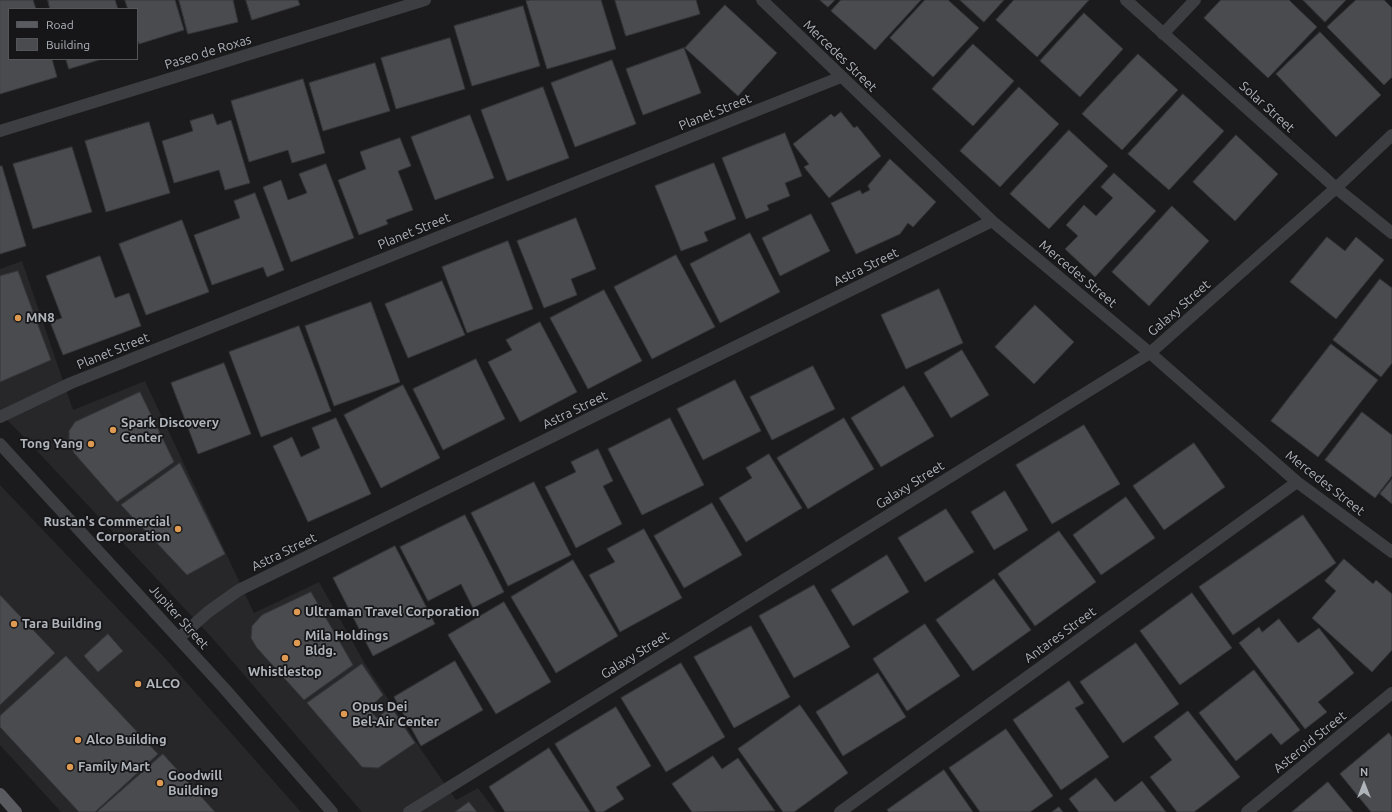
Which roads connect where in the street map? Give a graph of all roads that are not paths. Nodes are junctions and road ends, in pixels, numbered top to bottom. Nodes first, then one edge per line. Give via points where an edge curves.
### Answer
1 (424, 0) edge
2 (762, 0) edge
3 (1126, 0) edge
4 (1195, 0) edge
5 (1163, 34) junction
6 (841, 77) junction
7 (0, 130) edge
8 (1392, 135) edge
9 (1336, 188) junction
10 (992, 221) junction
11 (1392, 233) edge
12 (1150, 353) junction
13 (0, 417) edge
14 (0, 444) edge
15 (1297, 482) junction
16 (1392, 552) edge
17 (179, 638) junction
18 (1392, 693) edge
19 (0, 794) edge
20 (16, 812) edge
21 (332, 812) edge
22 (409, 812) edge
23 (840, 812) edge
24 (1246, 812) edge

1 - 7 street, Paseo de Roxas
2 - 6 street, Mercedes Street
3 - 5 street, Solar Street
4 - 5 street
5 - 9 street, Solar Street
6 - 10 street, Mercedes Street
6 - 13 street, Planet Street via 71,383
8 - 9 street, Galaxy Street
9 - 11 street, Solar Street
9 - 12 street, Galaxy Street
10 - 12 street, Mercedes Street
10 - 17 street, Astra Street via 239,590 208,612
12 - 15 street, Mercedes Street
12 - 22 street, Galaxy Street
14 - 17 street, Jupiter Street
15 - 16 street, Mercedes Street
15 - 23 street, Antares Street
17 - 21 street, Jupiter Street
18 - 24 street, Asteroid Street
19 - 20 main road

